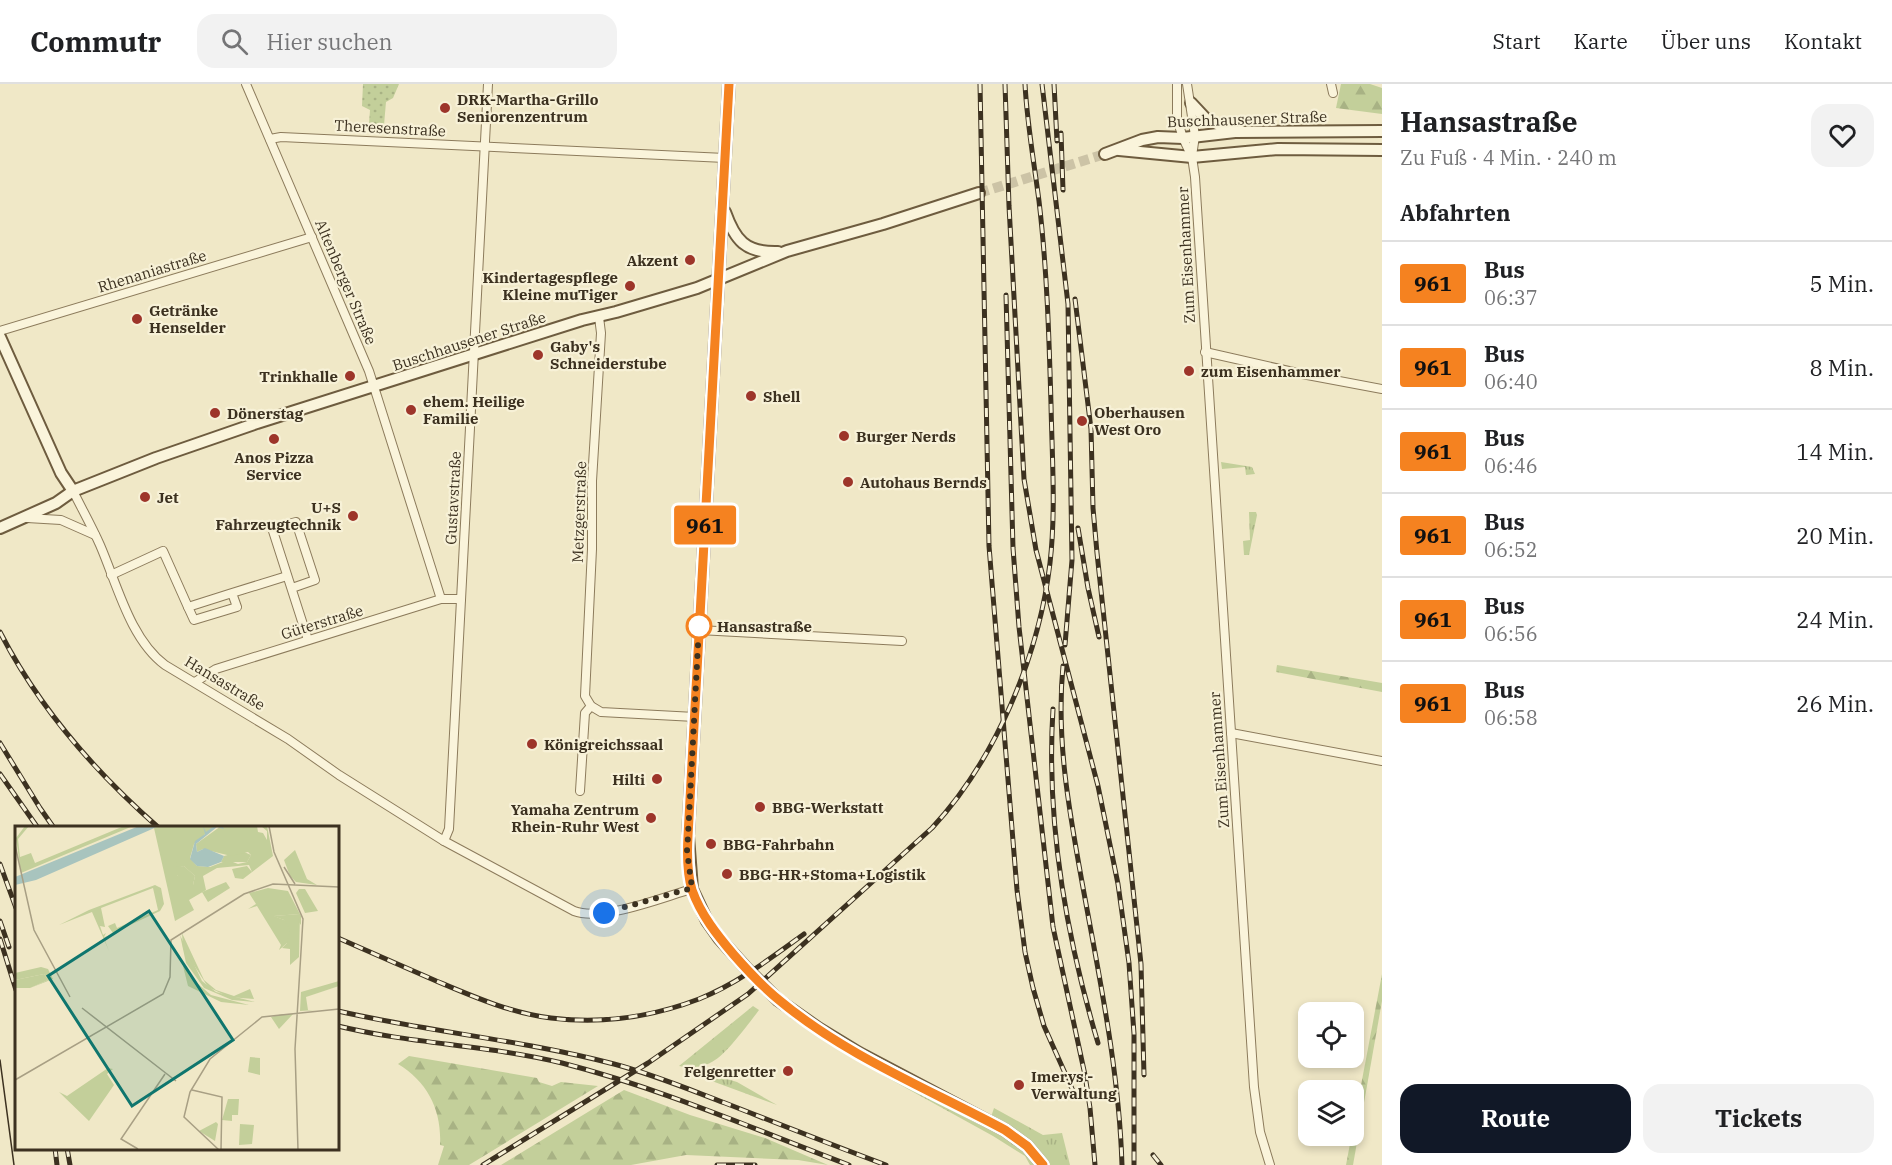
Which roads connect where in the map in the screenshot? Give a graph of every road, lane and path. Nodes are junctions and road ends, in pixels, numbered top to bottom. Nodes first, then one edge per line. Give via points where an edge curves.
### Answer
1 (246, 84) edge
2 (488, 84) edge
3 (729, 84) edge
4 (1177, 84) edge
5 (1187, 84) edge
6 (1191, 103) junction
7 (1382, 131) edge
8 (1235, 132) junction
9 (1195, 136) junction
10 (1183, 138) junction
11 (270, 140) junction
12 (485, 146) junction
13 (1382, 150) edge
14 (1192, 157) junction
15 (725, 158) junction
16 (979, 193) tunnel mouth
17 (723, 204) junction
18 (312, 237) junction
19 (787, 251) junction
20 (719, 277) junction
21 (599, 317) junction
22 (0, 331) edge
23 (0, 337) edge
24 (1205, 352) junction
25 (475, 356) junction
26 (375, 387) junction
27 (1382, 389) edge
28 (73, 491) junction
29 (22, 518) junction
30 (0, 528) edge
31 (95, 535) junction
32 (111, 575) junction
33 (287, 576) junction
34 (292, 588) junction
35 (232, 593) junction
36 (441, 598) junction
37 (461, 599) junction
38 (188, 607) junction
39 (699, 630) junction
40 (308, 640) junction
41 (902, 641) dead end
42 (195, 682) junction
43 (591, 706) junction
44 (695, 717) junction
45 (1231, 734) junction
46 (1382, 761) edge
47 (580, 791) dead end
48 (444, 841) junction
49 (692, 888) junction
50 (1043, 1165) edge
51 (1270, 1165) edge

1 - 11 street, Altenberger Straße
2 - 12 street, Gustavstraße
3 - 15 main road
4 - 10 street via 1177,119
5 - 6 street
6 - 8 main road via 1206,119
6 - 9 street
7 - 8 main road, Buschhausener Straße
8 - 9 main road, Buschhausener Straße
9 - 10 main road, Buschhausener Straße
9 - 14 street
10 - 14 street
10 - 14 main road, Buschhausener Straße via 1142,140 1110,152
11 - 12 street, Theresenstraße via 281,137
11 - 18 street, Altenberger Straße
12 - 15 street, Theresenstraße
12 - 25 street, Gustavstraße
13 - 14 main road, Buschhausener Straße via 1278,149
14 - 24 street, Zum Eisenhammer
15 - 17 main road
16 - 19 main road, Buschhausener Straße
17 - 19 main road via 732,230 745,245 760,252
17 - 20 main road
18 - 22 street, Rhenaniastraße
18 - 26 street, Altenberger Straße
19 - 20 main road, Buschhausener Straße
20 - 21 main road, Buschhausener Straße via 697,288
20 - 39 main road
21 - 25 main road, Buschhausener Straße
21 - 43 street, Metzgerstraße via 585,691
23 - 28 main road, Hansastraße via 61,473
24 - 27 street
24 - 45 street, Zum Eisenhammer
25 - 26 main road, Buschhausener Straße
25 - 37 street, Gustavstraße
26 - 28 main road, Buschhausener Straße via 256,423
26 - 36 street, Altenberger Straße
28 - 29 main road, Buschhausener Straße
28 - 31 street, Hansastraße
29 - 30 main road, Buschhausener Straße
29 - 31 street via 61,520
31 - 32 street, Hansastraße
32 - 38 street via 163,551
32 - 42 street, Hansastraße via 145,646 165,665
33 - 34 street
33 - 34 street via 272,528 296,522 315,580
33 - 35 street
34 - 40 street
35 - 38 street
35 - 38 street via 237,607 194,620
36 - 37 street, Güterstraße
36 - 40 street, Güterstraße
37 - 48 street, Gustavstraße via 449,829
39 - 41 street
39 - 44 main road
40 - 42 street, Güterstraße via 216,669
42 - 48 street, Hansastraße
43 - 44 street via 605,712
43 - 47 street, Metzgerstraße via 585,712
44 - 49 main road via 687,851
45 - 46 street
45 - 51 street, Zum Eisenhammer via 1254,1087
48 - 49 street, Hansastraße via 584,914 604,913
49 - 50 main road via 719,938 778,1000 859,1053 1005,1130 1027,1146

